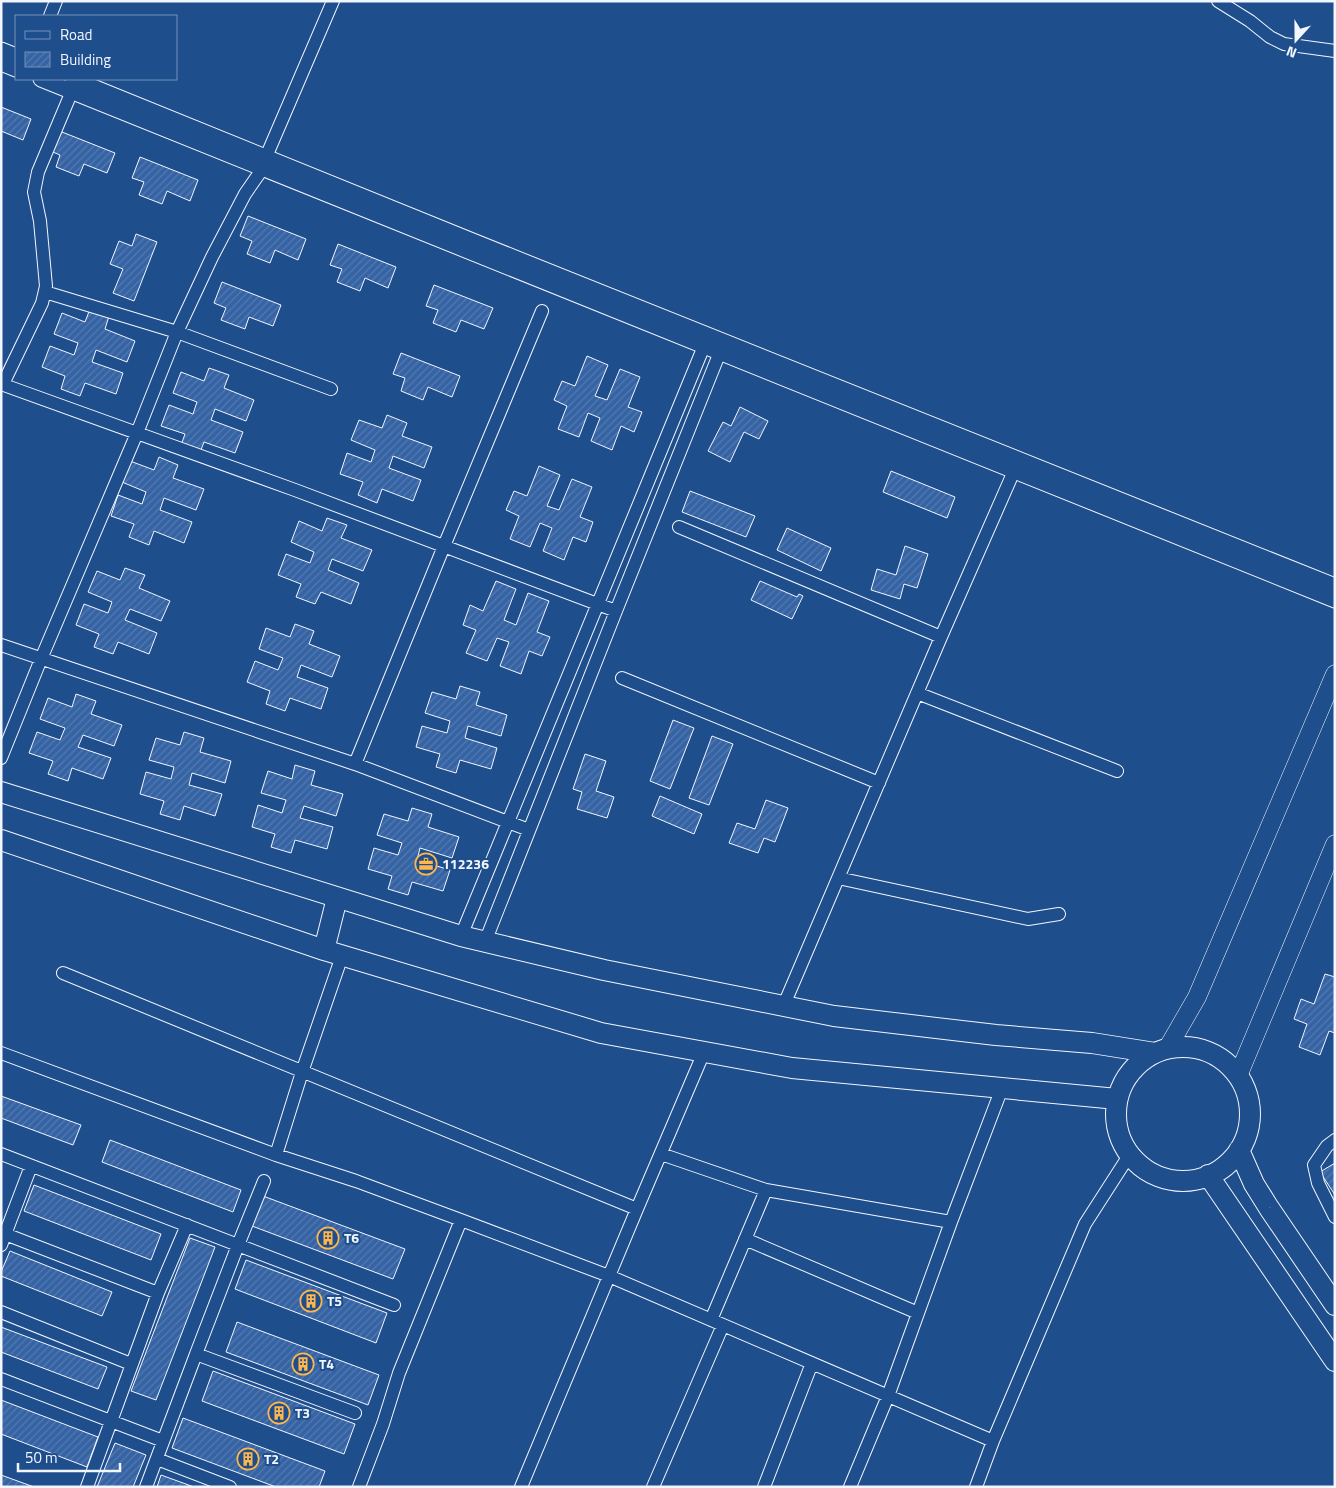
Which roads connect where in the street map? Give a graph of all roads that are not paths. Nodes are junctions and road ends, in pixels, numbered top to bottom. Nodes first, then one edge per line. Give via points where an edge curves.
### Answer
1 (56, 1) edge
2 (333, 1) edge
3 (1218, 1) edge
4 (50, 15) edge
5 (1, 50) edge
6 (1335, 51) edge
7 (15, 56) edge
8 (1, 63) edge
9 (15, 69) edge
10 (46, 80) edge
11 (72, 85) edge
12 (264, 163) junction
13 (45, 292) junction
14 (542, 311) dead end
15 (177, 332) junction
16 (713, 345) junction
17 (2, 384) edge
18 (331, 389) dead end
19 (137, 433) junction
20 (1014, 471) junction
21 (679, 527) dead end
22 (444, 546) junction
23 (1335, 586) edge
24 (1335, 600) edge
25 (597, 604) junction
26 (616, 611) junction
27 (941, 637) junction
28 (1, 646) edge
29 (41, 659) junction
30 (1335, 674) edge
31 (622, 678) dead end
32 (917, 693) junction
33 (1, 758) edge
34 (354, 764) junction
35 (1117, 771) dead end
36 (879, 783) junction
37 (1, 792) edge
38 (507, 822) junction
39 (529, 830) junction
40 (1, 840) edge
41 (1335, 844) edge
42 (838, 878) junction
43 (337, 898) junction
44 (1059, 914) dead end
45 (461, 936) junction
46 (485, 942) junction
47 (333, 953) junction
48 (63, 973) dead end
49 (783, 1007) junction
50 (1161, 1051) junction
51 (704, 1052) junction
52 (1, 1053) edge
53 (302, 1072) junction
54 (1238, 1076) junction
55 (1002, 1088) junction
56 (1117, 1100) junction
57 (1335, 1140) edge
58 (1239, 1150) junction
59 (1, 1154) edge
60 (276, 1154) junction
61 (661, 1154) junction
62 (1130, 1154) junction
63 (31, 1166) junction
64 (1208, 1175) junction
65 (264, 1181) dead end
66 (766, 1190) junction
67 (637, 1209) junction
68 (1335, 1217) edge
69 (461, 1220) junction
70 (951, 1222) junction
71 (186, 1225) junction
72 (745, 1239) junction
73 (3, 1240) edge
74 (238, 1245) junction
75 (609, 1276) junction
76 (158, 1293) junction
77 (1335, 1305) edge
78 (394, 1306) dead end
79 (1, 1312) edge
80 (918, 1313) junction
81 (717, 1322) junction
82 (196, 1354) junction
83 (1335, 1361) edge
84 (812, 1363) junction
85 (131, 1364) junction
86 (1, 1378) edge
87 (888, 1396) junction
88 (355, 1413) dead end
89 (111, 1422) junction
90 (163, 1441) junction
91 (993, 1441) junction
92 (157, 1459) junction
93 (87, 1487) edge
94 (146, 1487) edge
95 (230, 1487) edge
96 (358, 1487) edge
97 (521, 1487) edge
98 (653, 1487) edge
99 (764, 1487) edge
100 (850, 1487) edge
101 (976, 1487) edge

1 - 4 street
2 - 12 street
3 - 6 street via 1284,44
5 - 7 street
8 - 9 street
10 - 11 street
11 - 12 street
11 - 13 street via 38,172 34,192 43,246
12 - 15 street via 216,249
12 - 16 street
13 - 15 street
13 - 17 street
14 - 22 street
15 - 18 street
15 - 19 street
16 - 20 street
16 - 23 street
16 - 25 street
16 - 26 street
17 - 19 street
19 - 22 street
19 - 29 street
20 - 24 street
20 - 27 street
21 - 27 street
22 - 25 street
22 - 34 street
25 - 26 street
25 - 38 street
26 - 39 street
27 - 32 street
28 - 29 street
29 - 33 street
29 - 34 street
30 - 50 main road via 1197,997
31 - 36 street
32 - 35 street
32 - 36 street
34 - 38 street
36 - 42 street
37 - 43 main road
38 - 39 street
38 - 45 street
39 - 46 street
40 - 47 main road
41 - 54 main road
42 - 44 street via 1028,919
42 - 49 street
43 - 45 main road
43 - 47 main road
45 - 46 main road
46 - 49 main road
47 - 51 main road via 601,1033
47 - 53 street
48 - 53 street
49 - 50 main road via 996,1035
50 - 54 main road via 1190,1047 1206,1052 1222,1060
50 - 56 main road via 1146,1058 1130,1072
51 - 55 main road via 792,1068
51 - 61 street
52 - 60 street
53 - 60 street
53 - 67 street
54 - 58 main road via 1249,1107 1248,1130
55 - 56 main road
55 - 70 street
56 - 62 main road via 1116,1122
57 - 68 street via 1314,1166 1318,1183
58 - 64 main road via 1223,1167
58 - 77 main road via 1268,1208
59 - 63 street
60 - 69 street
61 - 66 street
61 - 67 street
62 - 64 main road via 1147,1170 1169,1179 1192,1180
62 - 91 street via 1085,1224
63 - 71 street
63 - 73 street
64 - 83 main road
65 - 74 street
66 - 70 street
66 - 72 street
67 - 75 street
69 - 75 street
69 - 96 street via 399,1373
70 - 80 street
71 - 74 street
71 - 76 street
72 - 80 street
72 - 81 street
73 - 76 street
74 - 78 street
74 - 82 street
75 - 81 street
75 - 97 street
76 - 85 street
79 - 85 street
80 - 87 street
81 - 84 street
81 - 98 street
82 - 88 street
82 - 90 street
84 - 87 street
84 - 99 street
85 - 89 street
86 - 89 street
87 - 91 street
87 - 100 street
89 - 90 street
89 - 93 street
90 - 92 street
91 - 101 street
92 - 94 street
92 - 95 street

